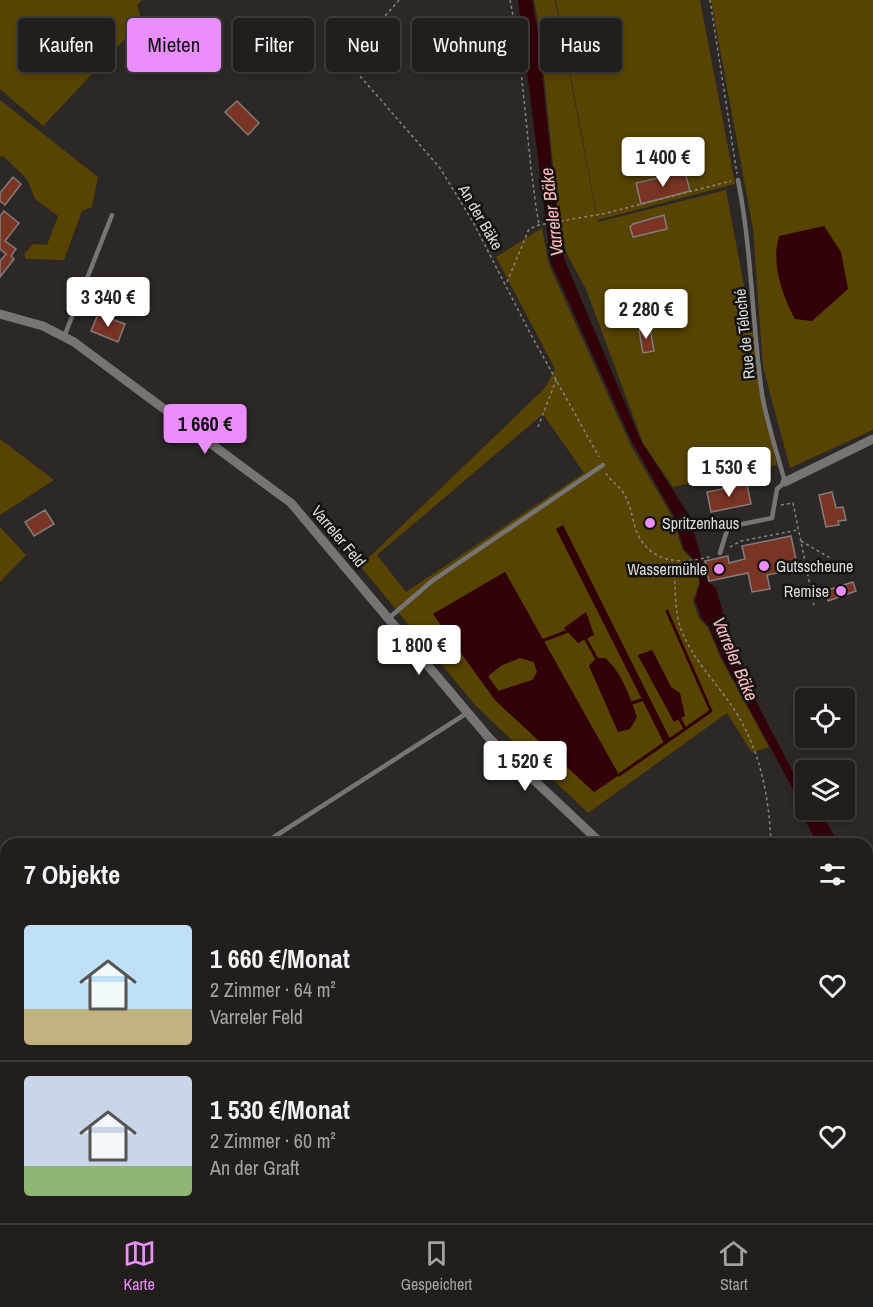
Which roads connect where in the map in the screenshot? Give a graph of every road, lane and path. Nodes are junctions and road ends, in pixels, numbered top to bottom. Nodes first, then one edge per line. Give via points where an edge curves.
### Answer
1 (399, 0) edge
2 (510, 0) edge
3 (710, 0) edge
4 (738, 180) junction
5 (112, 215) dead end
6 (540, 224) junction
7 (507, 283) junction
8 (0, 314) edge
9 (64, 337) junction
10 (556, 378) junction
11 (538, 428) dead end
12 (873, 439) edge
13 (603, 465) joint
14 (607, 476) dead end
15 (784, 482) junction
16 (798, 530) junction
17 (800, 540) junction
18 (720, 553) junction
19 (832, 559) dead end
20 (672, 562) junction
21 (814, 605) dead end
22 (389, 618) junction
23 (467, 713) junction
24 (272, 838) edge
25 (596, 838) edge
26 (771, 838) edge

1 - 7 path, An der Bäke via 359,51 357,69 440,168
2 - 6 path via 521,63 528,167
3 - 4 path
4 - 6 path via 607,213
4 - 15 lane, Rue de Téloché via 763,397
5 - 9 lane
6 - 7 path via 529,229
7 - 10 path, An der Bäke
8 - 9 street, Varreler Feld via 33,322
9 - 22 street, Varreler Feld via 291,503
10 - 11 path
10 - 13 path, An der Bäke
12 - 15 street
13 - 22 lane via 432,581
14 - 20 path via 625,495 637,533 657,556
15 - 16 path via 779,506 793,503
15 - 18 lane via 777,489 772,518 728,527
16 - 17 path
16 - 18 path via 741,541
17 - 19 path
17 - 21 path
18 - 20 path
20 - 26 path via 676,616 684,636 733,708 756,751 770,810
22 - 23 street, Varreler Feld
23 - 24 lane
23 - 25 street, Varreler Feld

